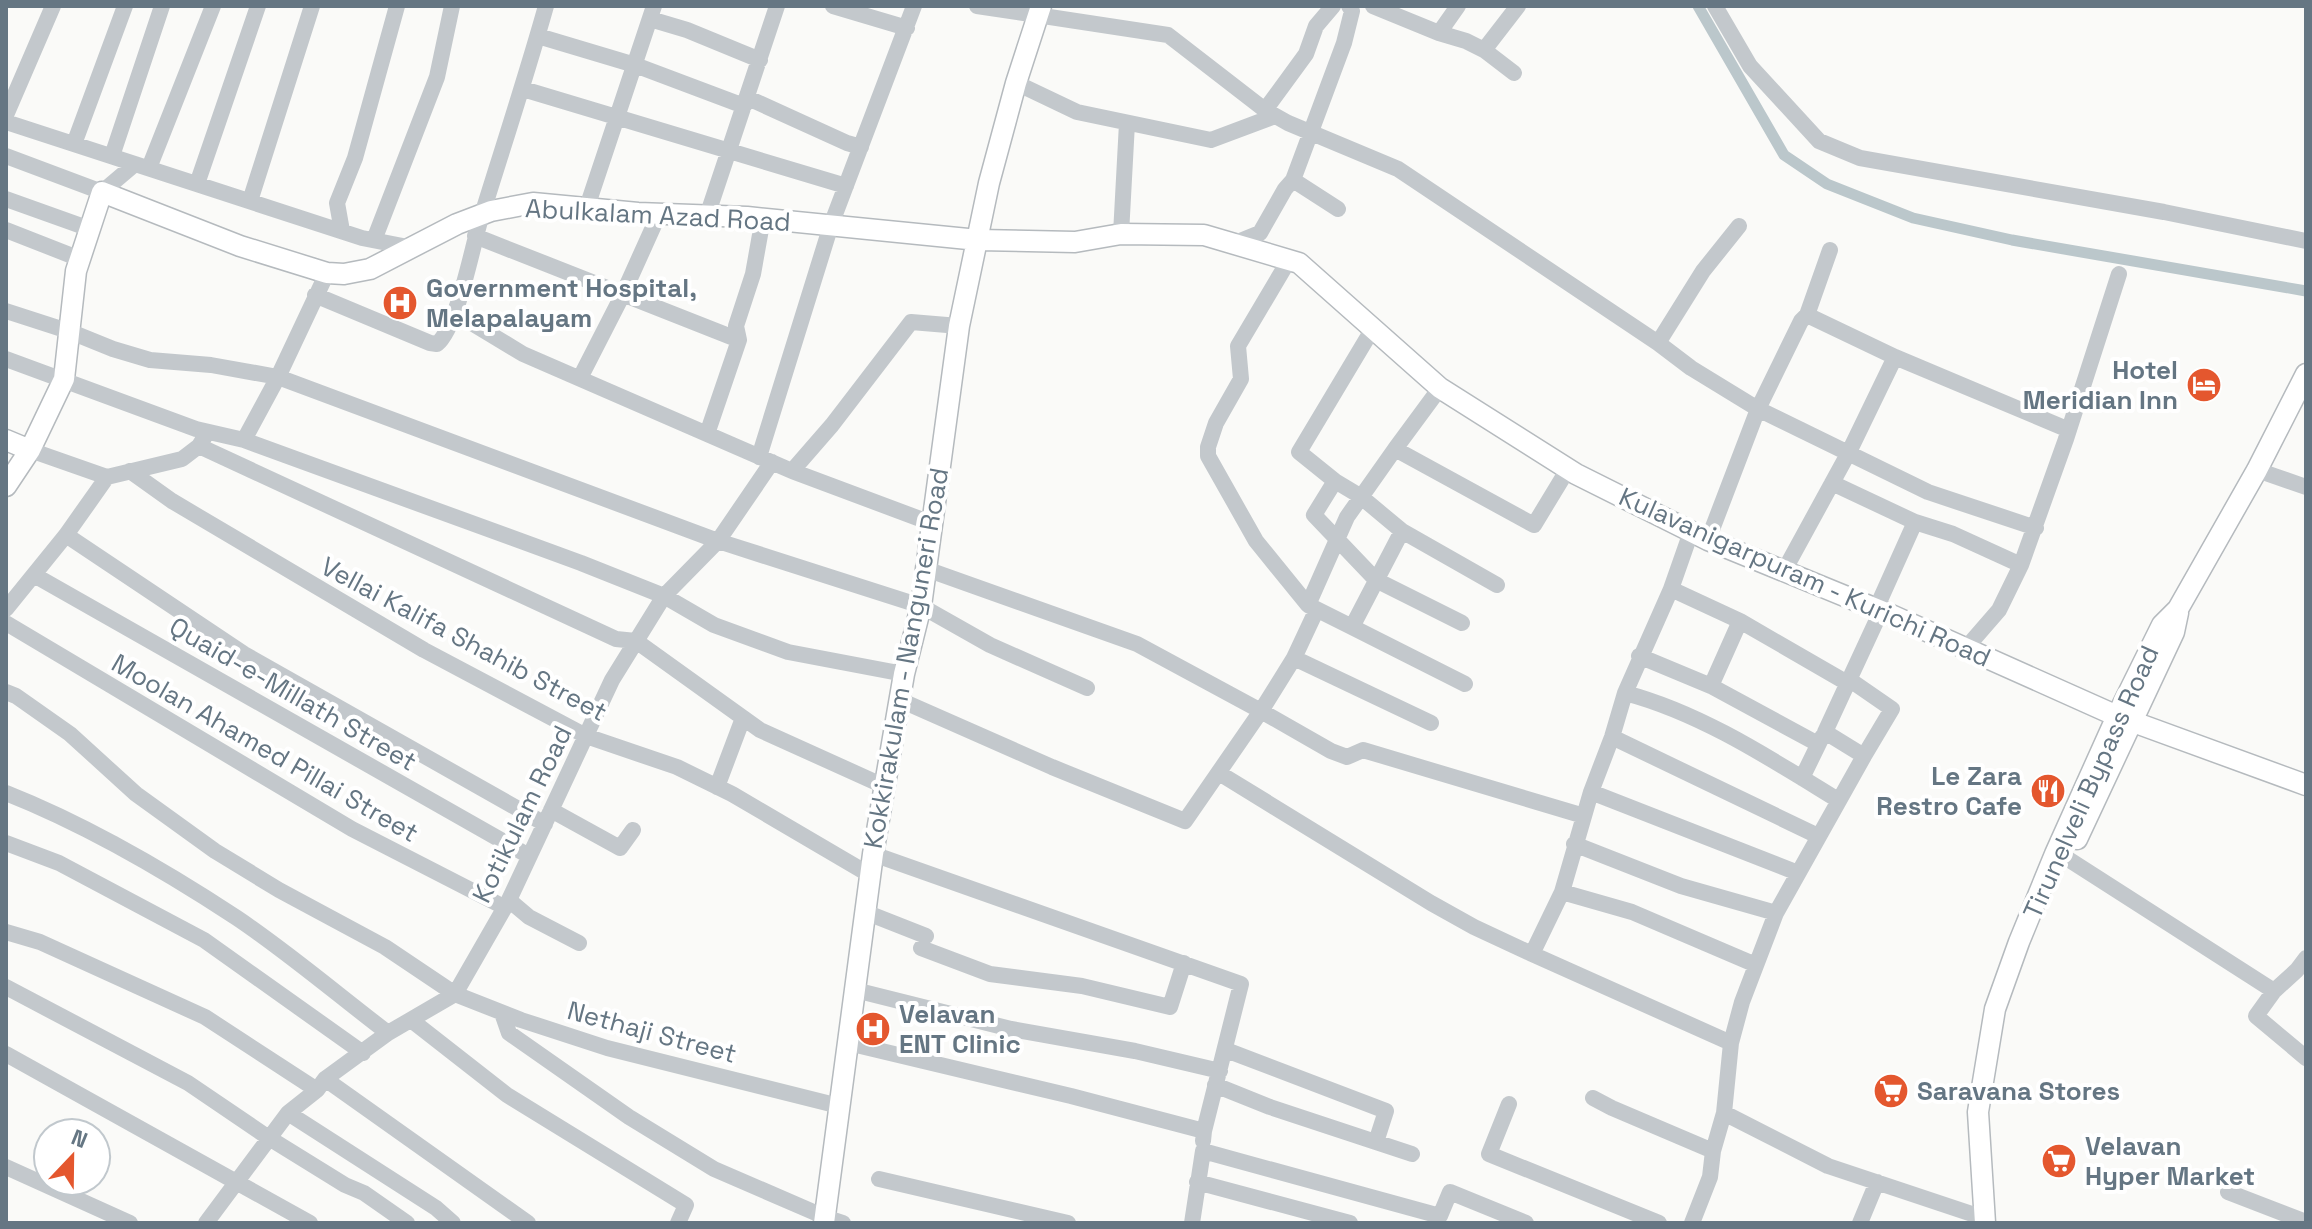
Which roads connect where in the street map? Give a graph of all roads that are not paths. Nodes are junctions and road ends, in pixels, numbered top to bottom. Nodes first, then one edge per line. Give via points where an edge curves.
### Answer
1 (53, 6) edge
2 (125, 6) edge
3 (162, 6) edge
4 (213, 6) edge
5 (258, 6) edge
6 (312, 6) edge
7 (397, 6) edge
8 (452, 6) edge
9 (546, 6) edge
10 (777, 6) edge
11 (833, 6) edge
12 (914, 6) edge
13 (977, 6) edge
14 (1333, 6) edge
15 (1349, 6) edge
16 (1373, 6) edge
17 (1458, 6) edge
18 (1518, 6) edge
19 (1715, 6) edge
20 (1040, 11) edge
21 (652, 12) edge
22 (1403, 12) edge
23 (907, 28) junction
24 (1439, 33) junction
25 (538, 36) junction
26 (1484, 50) junction
27 (760, 60) junction
28 (635, 65) junction
29 (1514, 73) dead end
30 (1016, 83) junction
31 (523, 89) junction
32 (748, 98) junction
33 (1270, 113) junction
34 (6, 115) edge
35 (618, 118) junction
36 (6, 122) edge
37 (1127, 123) junction
38 (1312, 133) junction
39 (74, 144) junction
40 (861, 147) junction
41 (730, 150) junction
42 (6, 156) edge
43 (112, 156) junction
44 (142, 166) junction
45 (1293, 180) junction
46 (197, 184) junction
47 (846, 186) junction
48 (102, 192) junction
49 (6, 199) edge
50 (250, 201) junction
51 (587, 207) junction
52 (1338, 209) dead end
53 (659, 214) junction
54 (482, 215) junction
55 (707, 216) junction
56 (763, 218) junction
57 (831, 225) junction
58 (1739, 226) dead end
59 (90, 229) junction
60 (6, 230) edge
61 (342, 231) junction
62 (1121, 234) junction
63 (475, 236) junction
64 (374, 240) junction
65 (978, 240) junction
66 (2306, 241) edge
67 (1233, 244) junction
68 (413, 248) junction
69 (1830, 250) dead end
70 (80, 259) junction
71 (1289, 260) junction
72 (327, 273) junction
73 (2119, 274) dead end
74 (623, 294) junction
75 (315, 295) junction
76 (6, 311) edge
77 (455, 313) junction
78 (1807, 315) junction
79 (959, 326) junction
80 (1372, 330) junction
81 (71, 332) junction
82 (739, 340) junction
83 (1658, 343) junction
84 (1895, 357) junction
85 (6, 359) edge
86 (2306, 374) edge
87 (278, 377) junction
88 (580, 378) junction
89 (64, 379) junction
90 (1440, 388) junction
91 (1758, 409) junction
92 (2069, 430) junction
93 (707, 434) junction
94 (204, 439) junction
95 (6, 440) edge
96 (244, 440) junction
97 (1395, 449) junction
98 (30, 450) junction
99 (1849, 452) junction
100 (765, 460) junction
101 (1568, 469) junction
102 (2257, 470) junction
103 (130, 471) junction
104 (792, 471) junction
105 (107, 477) junction
106 (1335, 481) junction
107 (1832, 483) junction
108 (6, 486) edge
109 (2306, 487) edge
110 (1360, 496) junction
111 (1915, 522) junction
112 (931, 523) junction
113 (2036, 528) junction
114 (1402, 531) junction
115 (66, 535) junction
116 (1700, 536) junction
117 (718, 541) junction
118 (1338, 542) junction
119 (2021, 565) junction
120 (926, 569) junction
121 (1784, 571) junction
122 (34, 575) junction
123 (1376, 580) junction
124 (1497, 585) dead end
125 (1671, 589) junction
126 (664, 596) junction
127 (921, 606) junction
128 (1312, 608) junction
129 (6, 609) edge
130 (1878, 610) junction
131 (1740, 621) junction
132 (6, 623) edge
133 (1462, 623) dead end
134 (1352, 627) junction
135 (636, 641) junction
136 (1966, 648) junction
137 (1639, 656) junction
138 (1294, 658) junction
139 (904, 674) junction
140 (1849, 682) junction
141 (1465, 684) dead end
142 (1711, 686) junction
143 (1087, 688) dead end
144 (6, 692) edge
145 (1625, 693) junction
146 (900, 700) junction
147 (1261, 711) junction
148 (743, 718) junction
149 (2125, 718) junction
150 (1431, 723) dead end
151 (586, 736) junction
152 (1612, 737) junction
153 (1821, 738) junction
154 (1864, 756) junction
155 (1219, 773) junction
156 (1802, 778) junction
157 (2306, 785) edge
158 (717, 787) junction
159 (886, 787) junction
160 (1591, 792) junction
161 (6, 793) edge
162 (1838, 800) junction
163 (1584, 816) junction
164 (548, 817) junction
165 (633, 830) dead end
166 (1818, 836) junction
167 (6, 843) edge
168 (1574, 844) junction
169 (873, 854) junction
170 (529, 856) junction
171 (2068, 859) junction
172 (1798, 873) junction
173 (870, 875) junction
174 (1562, 892) junction
175 (507, 903) junction
176 (865, 912) junction
177 (1776, 913) junction
178 (6, 932) edge
179 (579, 943) dead end
180 (1532, 954) junction
181 (2306, 958) edge
182 (1184, 963) junction
183 (1756, 965) junction
184 (6, 987) edge
185 (855, 990) junction
186 (2274, 991) junction
187 (455, 994) junction
188 (502, 1013) junction
189 (411, 1020) junction
190 (388, 1033) junction
191 (848, 1043) junction
192 (1731, 1043) junction
193 (1226, 1050) junction
194 (363, 1053) junction
195 (6, 1054) edge
196 (2306, 1058) edge
197 (1218, 1078) junction
198 (321, 1084) junction
199 (1593, 1098) dead end
200 (1509, 1104) dead end
201 (839, 1106) junction
202 (288, 1113) junction
203 (1724, 1113) junction
204 (1204, 1131) junction
205 (269, 1138) junction
206 (1376, 1142) junction
207 (1203, 1151) junction
208 (1713, 1151) junction
209 (1412, 1154) dead end
210 (6, 1167) edge
211 (879, 1179) dead end
212 (234, 1182) junction
213 (1197, 1182) junction
214 (1877, 1182) junction
215 (2228, 1192) dead end
216 (831, 1221) edge
217 (1989, 1221) edge
218 (1060, 1222) edge
219 (2306, 1222) edge
220 (130, 1223) edge
221 (206, 1223) edge
222 (310, 1223) edge
223 (407, 1223) edge
224 (453, 1223) edge
225 (528, 1223) edge
226 (678, 1223) edge
227 (1192, 1223) edge
228 (1350, 1223) edge
229 (1526, 1223) edge
230 (1659, 1223) edge
231 (1692, 1223) edge
232 (1860, 1223) edge

1 - 34 street
2 - 39 street
3 - 43 street
4 - 44 street
5 - 46 street
6 - 50 street
7 - 61 street via 355,158 337,203
8 - 64 street via 437,77
9 - 25 street
10 - 27 street
11 - 23 street
12 - 23 street, Kotikulam Road
13 - 20 street
14 - 33 street via 1316,26 1306,54
15 - 38 street via 1344,43
16 - 22 street
17 - 24 street
18 - 26 street
19 - 66 street via 1750,66 1819,141 1860,158
20 - 30 main road, Kokkirakulam - Nanguneri Road
20 - 33 street via 1168,35
21 - 27 street
21 - 28 street
22 - 24 street
23 - 40 street, Kotikulam Road
24 - 26 street
25 - 28 street
25 - 31 street
26 - 29 street
27 - 32 street
28 - 32 street via 744,106
28 - 35 street
30 - 37 street via 1077,112
30 - 65 main road, Kokkirakulam - Nanguneri Road
31 - 35 street
31 - 54 street
32 - 40 street
32 - 41 street
33 - 37 street via 1211,140
33 - 38 street
35 - 41 street
35 - 51 street
36 - 39 street
37 - 62 street
38 - 45 street
38 - 83 street via 1398,169
39 - 43 street
40 - 47 street, Kotikulam Road
41 - 47 street
41 - 55 street
42 - 48 street
43 - 44 street
44 - 46 street
44 - 48 street
45 - 52 street
45 - 67 street via 1260,233
46 - 50 street
47 - 57 street, Kotikulam Road
48 - 59 main road
48 - 72 main road, Abulkalam Azad Road via 240,246
49 - 59 street
50 - 61 street
51 - 53 main road, Abulkalam Azad Road
51 - 54 main road, Abulkalam Azad Road via 533,203
53 - 55 main road, Abulkalam Azad Road
53 - 74 street
54 - 63 street
54 - 68 main road, Abulkalam Azad Road
55 - 56 main road, Abulkalam Azad Road
56 - 57 main road, Abulkalam Azad Road
56 - 82 street via 736,326
57 - 65 main road, Abulkalam Azad Road
57 - 100 street, Kotikulam Road
58 - 83 street
59 - 70 main road
60 - 70 street
61 - 64 street
62 - 65 main road, Kulavanigarpuram - Kurichi Road via 1075,242
62 - 67 main road, Kulavanigarpuram - Kurichi Road via 1204,235
63 - 74 street
63 - 77 street
64 - 68 street
65 - 79 main road, Kokkirakulam - Nanguneri Road
67 - 71 main road, Kulavanigarpuram - Kurichi Road
68 - 72 main road, Abulkalam Azad Road via 370,269
69 - 78 street
70 - 81 main road
71 - 80 main road, Kulavanigarpuram - Kurichi Road via 1299,263
71 - 128 street via 1238,346 1241,379 1216,423 1208,456 1256,541
72 - 75 street
73 - 92 street
74 - 82 street
74 - 88 street
75 - 77 street via 437,344
75 - 87 street
76 - 81 street
77 - 88 street via 523,354
78 - 84 street
78 - 91 street
79 - 104 street via 911,322
79 - 112 main road, Kokkirakulam - Nanguneri Road
80 - 90 main road, Kulavanigarpuram - Kurichi Road
80 - 106 street via 1299,452
81 - 87 street via 150,360
81 - 89 main road
82 - 93 street
83 - 91 street
84 - 92 street
84 - 99 street
85 - 89 street
86 - 102 main road, Tirunelveli Bypass Road
87 - 96 street
87 - 117 street
88 - 93 street
89 - 94 street
89 - 98 main road
90 - 97 street
90 - 101 main road, Kulavanigarpuram - Kurichi Road
91 - 99 street
91 - 116 street
92 - 113 street
93 - 100 street
94 - 96 street
94 - 103 street via 182,459
94 - 135 street via 616,639
95 - 98 main road
96 - 126 street
97 - 101 street via 1534,525
97 - 110 street
98 - 105 street
98 - 108 main road
99 - 107 street
99 - 113 street via 1928,492
100 - 104 street
100 - 117 street, Kotikulam Road
101 - 116 main road, Kulavanigarpuram - Kurichi Road
102 - 109 street
102 - 149 main road, Tirunelveli Bypass Road via 2178,609 2162,625
103 - 105 street
103 - 151 street, Vellai Kalifa Shahib Street via 397,635
104 - 112 street
105 - 115 street
106 - 110 street
106 - 118 street via 1314,515
107 - 111 street
107 - 121 street
110 - 114 street
110 - 118 street
111 - 119 street
111 - 130 street
112 - 120 main road, Kokkirakulam - Nanguneri Road
113 - 119 street
114 - 123 street
114 - 124 street
115 - 122 street
115 - 164 street via 244,654
116 - 121 main road, Kulavanigarpuram - Kurichi Road
116 - 125 street
117 - 126 street, Kotikulam Road
117 - 127 street
118 - 123 street
118 - 128 street
119 - 136 street via 1999,610
120 - 127 main road, Kokkirakulam - Nanguneri Road
120 - 147 street via 1137,644
121 - 130 main road, Kulavanigarpuram - Kurichi Road
122 - 129 street
122 - 170 street, Quaid-e-Millath Street
123 - 133 street
123 - 134 street
125 - 131 street
125 - 137 street
126 - 135 street, Kotikulam Road
126 - 139 street via 714,625 788,652
127 - 139 main road, Kokkirakulam - Nanguneri Road
127 - 143 street via 990,645
128 - 134 street
128 - 138 street
130 - 136 main road, Kulavanigarpuram - Kurichi Road
130 - 140 street
131 - 140 street
131 - 142 street
132 - 175 street, Moolan Ahamed Pillai Street via 352,829
134 - 141 street
135 - 148 street
135 - 151 street, Kotikulam Road
136 - 149 main road, Kulavanigarpuram - Kurichi Road
137 - 142 street
137 - 145 street
138 - 147 street
138 - 150 street
139 - 146 main road, Kokkirakulam - Nanguneri Road
140 - 153 street
140 - 154 street via 1892,709
142 - 153 street
144 - 187 street, Nethaji Street via 70,734 136,794 215,851 385,947
145 - 152 street
145 - 156 street via 1701,721
146 - 155 street via 1185,821
146 - 159 main road, Kokkirakulam - Nanguneri Road
147 - 155 street
147 - 163 street via 1347,757 1363,750
148 - 158 street
148 - 159 street
149 - 157 main road, Kulavanigarpuram - Kurichi Road
149 - 171 main road
149 - 217 main road, Tirunelveli Bypass Road via 2055,854 1995,1009 1978,1112
151 - 158 street, Vellai Kalifa Shahib Street via 677,767
151 - 164 street, Kotikulam Road
152 - 160 street
152 - 166 street
153 - 154 street
153 - 156 street
154 - 162 street
155 - 180 street via 1431,903
156 - 162 street
158 - 173 street, Vellai Kalifa Shahib Street
159 - 169 main road, Kokkirakulam - Nanguneri Road
160 - 163 street
160 - 172 street
161 - 190 street via 145,861 239,919
162 - 166 street
163 - 168 street
164 - 165 street via 620,848
164 - 170 street, Kotikulam Road
166 - 172 street
167 - 194 street via 59,863 204,940
168 - 174 street
168 - 177 street via 1681,886
169 - 173 main road, Kokkirakulam - Nanguneri Road
169 - 182 street
170 - 175 street, Kotikulam Road
171 - 186 street
171 - 217 main road via 2013,996 1998,1060 1990,1105
172 - 177 street
173 - 176 main road, Kokkirakulam - Nanguneri Road
174 - 180 street
174 - 183 street via 1632,912
175 - 179 street, Moolan Ahamed Pillai Street
175 - 187 street, Kotikulam Road
176 - 182 street via 990,974 1082,986 1170,1007
176 - 185 main road, Kokkirakulam - Nanguneri Road
177 - 183 street
178 - 198 street via 40,942 205,1017
180 - 192 street
181 - 186 street
182 - 193 street via 1241,984
183 - 192 street
184 - 205 street via 188,1083
185 - 191 main road, Kokkirakulam - Nanguneri Road
185 - 197 street via 1011,1029 1135,1051
186 - 196 street via 2256,1016
187 - 188 street, Nethaji Street
187 - 189 street
188 - 201 street, Nethaji Street via 607,1048
188 - 216 street via 509,1033 629,1117 714,1169
189 - 190 street
189 - 226 street via 507,1095 686,1205
190 - 194 street
191 - 201 main road, Kokkirakulam - Nanguneri Road
191 - 204 street
192 - 203 street
193 - 197 street
193 - 206 street via 1386,1111
194 - 198 street
195 - 212 street
197 - 204 street
197 - 206 street via 1270,1107
198 - 202 street
198 - 225 street
199 - 208 street
200 - 230 street via 1489,1154
201 - 216 main road, Kokkirakulam - Nanguneri Road
202 - 205 street
202 - 224 street
203 - 208 street
203 - 214 street via 1828,1166
204 - 207 street
205 - 212 street
205 - 223 street
206 - 209 street
207 - 213 street
207 - 229 street via 1440,1216 1450,1192
208 - 231 street via 1710,1177
210 - 220 street
211 - 218 street
212 - 221 street
212 - 222 street
213 - 227 street
213 - 228 street
214 - 217 street
214 - 232 street
215 - 219 street

